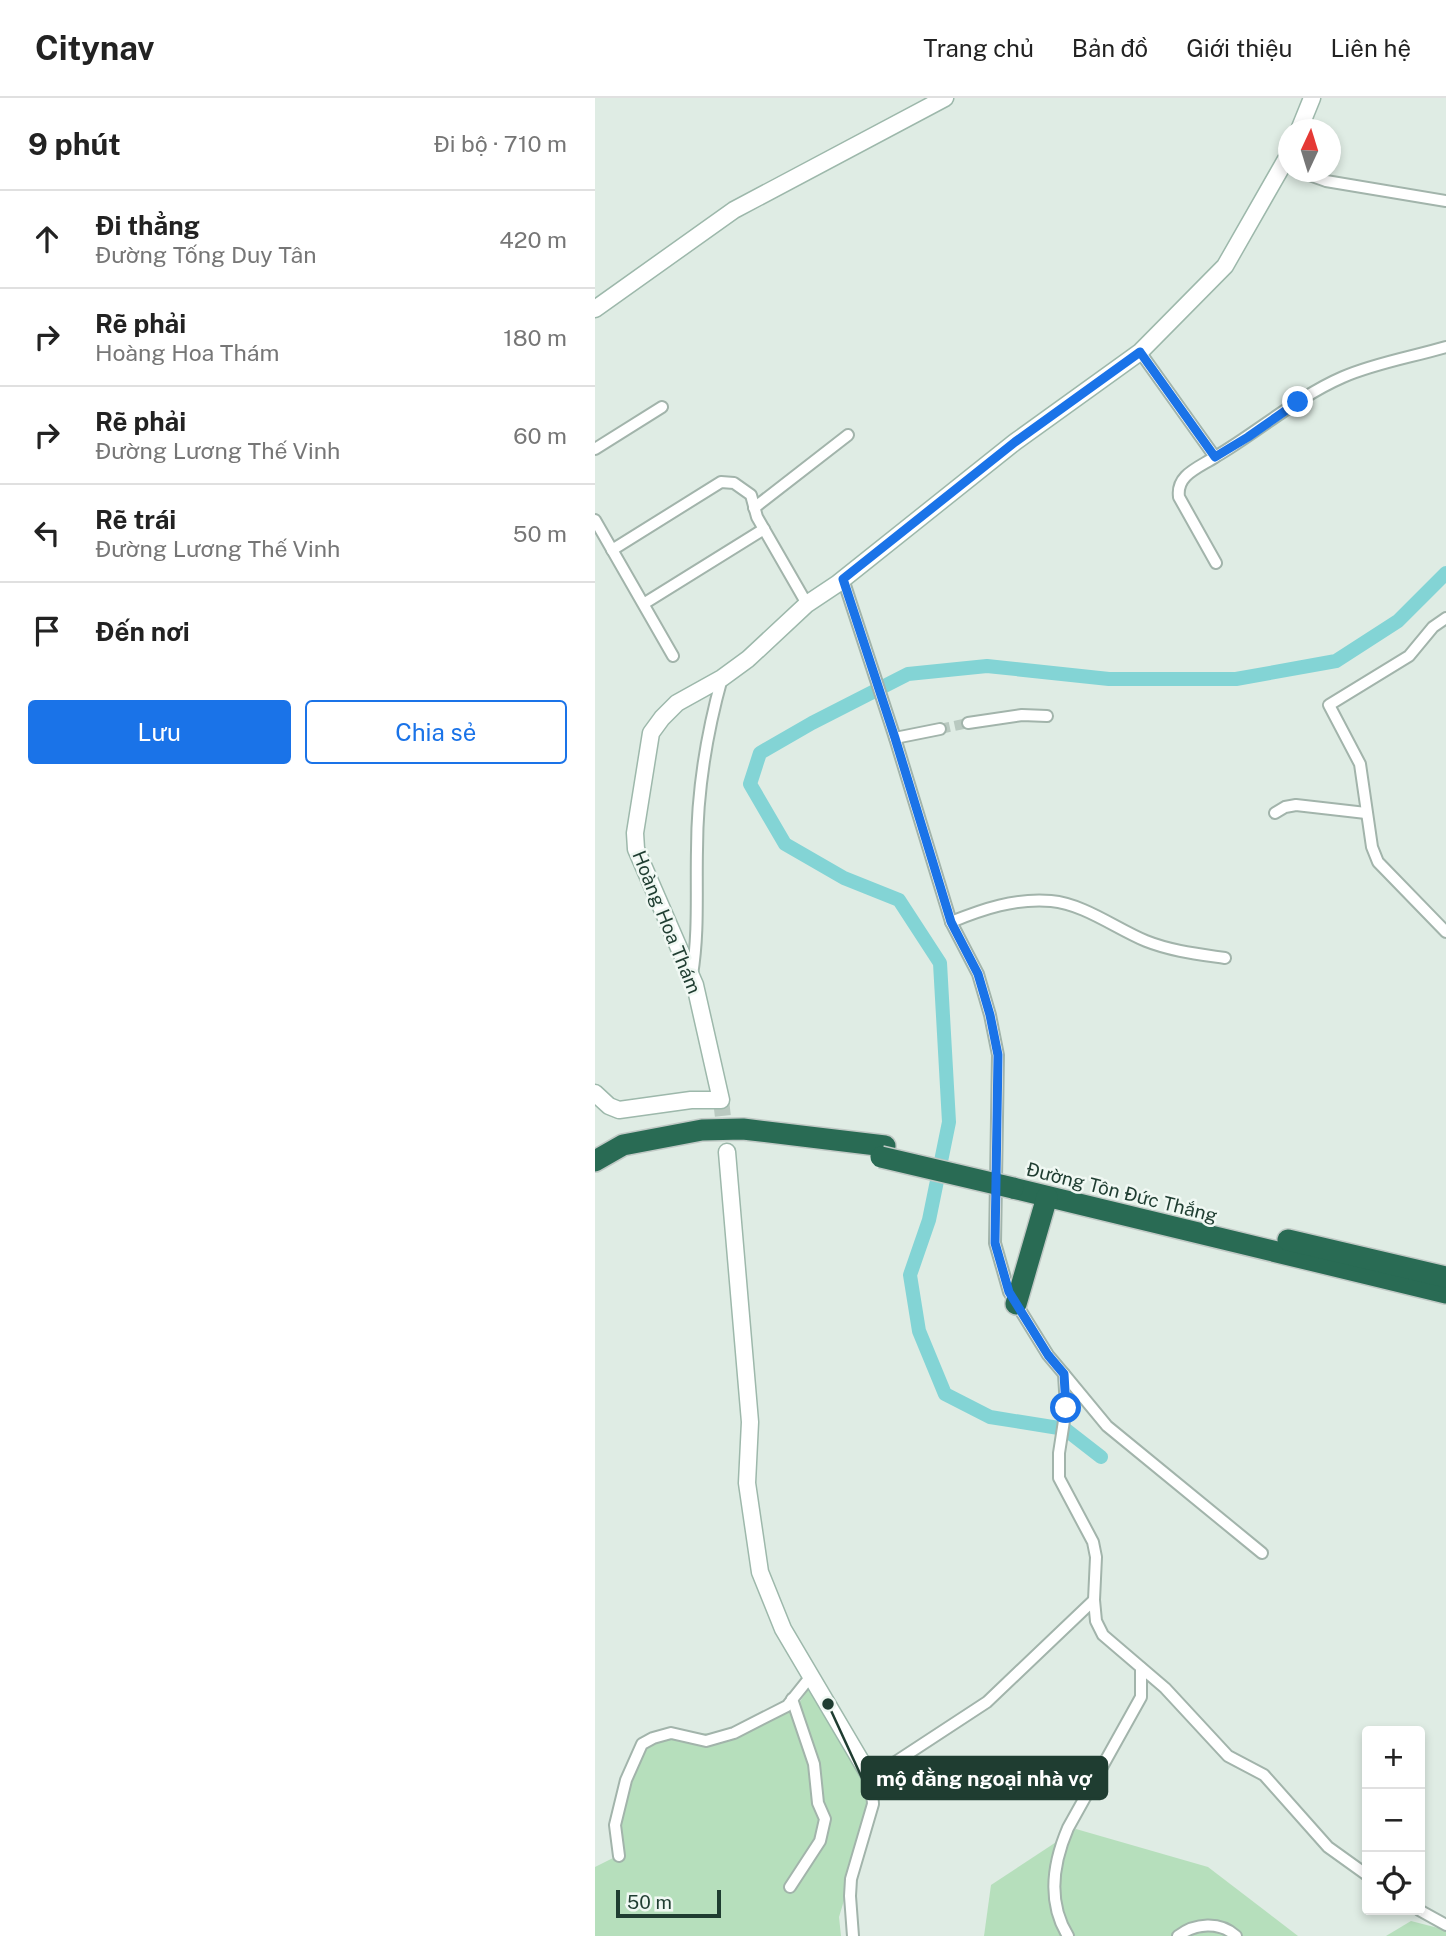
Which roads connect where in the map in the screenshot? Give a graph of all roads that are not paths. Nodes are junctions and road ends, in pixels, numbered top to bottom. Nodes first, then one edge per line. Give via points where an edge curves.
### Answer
1 (945, 98) edge
2 (1312, 98) edge
3 (1303, 119) edge
4 (1278, 175) edge
5 (1332, 182) edge
6 (1446, 201) edge
7 (595, 309) edge
8 (1446, 347) edge
9 (1140, 352) junction
10 (662, 407) dead end
11 (848, 435) dead end
12 (595, 449) edge
13 (1215, 457) junction
14 (754, 508) junction
15 (595, 520) edge
16 (764, 530) junction
17 (612, 550) junction
18 (1216, 563) dead end
19 (843, 579) junction
20 (645, 604) junction
21 (807, 604) junction
22 (1446, 618) edge
23 (673, 656) dead end
24 (722, 678) junction
25 (1047, 716) dead end
26 (968, 723) tunnel mouth
27 (940, 729) tunnel mouth
28 (895, 738) junction
29 (1275, 813) dead end
30 (1366, 813) junction
31 (951, 922) junction
32 (1446, 932) edge
33 (1225, 958) dead end
34 (692, 977) junction
35 (595, 1093) edge
36 (727, 1152) tunnel mouth
37 (595, 1161) edge
38 (1014, 1182) junction
39 (1047, 1197) junction
40 (1446, 1277) edge
41 (1446, 1293) edge
42 (1016, 1304) junction
43 (1064, 1374) junction
44 (1262, 1553) dead end
45 (1094, 1600) junction
46 (1141, 1668) junction
47 (811, 1676) junction
48 (792, 1699) junction
49 (871, 1778) junction
50 (619, 1856) dead end
51 (1362, 1871) edge
52 (790, 1887) dead end
53 (1425, 1913) edge
54 (1446, 1925) edge
55 (853, 1936) edge
56 (1068, 1936) edge
57 (1178, 1936) edge
58 (1236, 1936) edge

1 - 7 street via 734,210
2 - 3 street
4 - 9 street, Hoàng Hoa Thám via 1225,266
5 - 6 street
8 - 13 street via 1343,377
9 - 13 street
9 - 19 street, Hoàng Hoa Thám via 1015,442
10 - 12 street
11 - 14 street
13 - 18 street via 1180,481 1178,488
14 - 16 street
14 - 17 street via 751,495 743,488 721,482
15 - 17 street
16 - 20 street
16 - 21 street
17 - 20 street
19 - 21 street, Hoàng Hoa Thám
19 - 28 street
20 - 23 street
21 - 24 street, Hoàng Hoa Thám
22 - 30 street via 1409,656 1329,704 1360,764
24 - 34 street via 701,782 699,920
24 - 34 street, Hoàng Hoa Thám via 677,703 651,733 635,833 636,849
25 - 26 street
27 - 28 street
28 - 31 street
29 - 30 street via 1296,805
30 - 32 street via 1378,862
31 - 33 street via 988,907 1053,901 1087,911 1149,942 1184,953
31 - 42 street via 978,974 998,1055 995,1243
34 - 35 street, Hoàng Hoa Thám via 721,1100 619,1110
36 - 47 street via 750,1422 747,1483 760,1572 783,1629
37 - 38 highway, Đường Tôn Đức Thắng, bridge via 624,1144 702,1130 743,1129 883,1152
38 - 39 highway, Đường Tôn Đức Thắng
38 - 40 highway, Đường Tôn Đức Thắng
39 - 41 highway, Đường Tôn Đức Thắng
39 - 42 highway
42 - 43 street
43 - 44 street via 1107,1426
43 - 45 street via 1066,1408 1059,1478 1093,1542
45 - 46 street via 1103,1635
45 - 49 street via 987,1702
46 - 51 street via 1228,1756 1264,1775 1328,1847
46 - 56 street via 1141,1697 1059,1849 1055,1902
47 - 48 street
47 - 49 street
48 - 50 street via 759,1722 717,1739 671,1733 642,1744 626,1780 615,1825
48 - 52 street via 814,1763 818,1803 825,1819 820,1841
49 - 55 street via 873,1804 850,1896
53 - 54 street
57 - 58 street via 1197,1926 1222,1927

